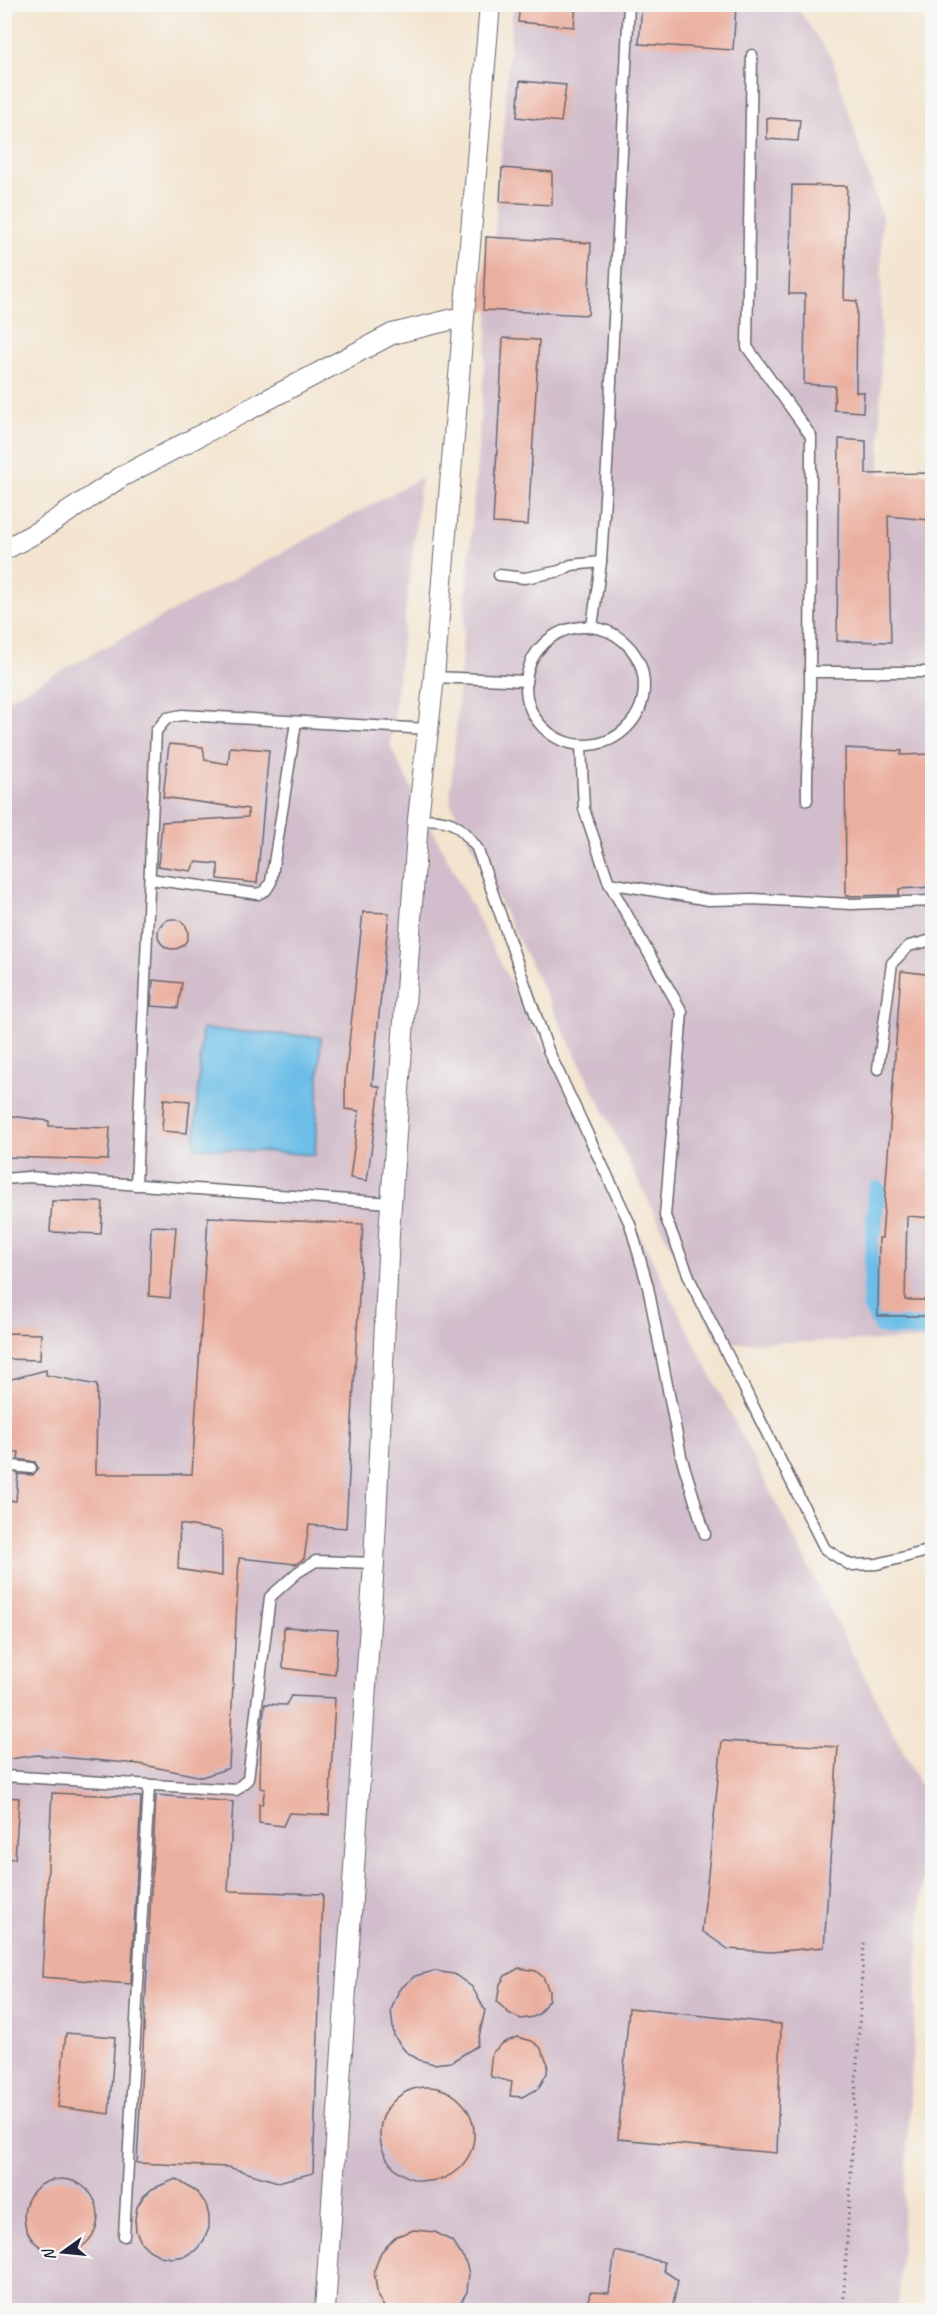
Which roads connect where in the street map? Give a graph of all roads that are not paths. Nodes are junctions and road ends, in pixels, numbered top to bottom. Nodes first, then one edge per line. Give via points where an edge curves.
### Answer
1 (490, 4) edge
2 (629, 4) edge
3 (752, 55) dead end
4 (462, 317) junction
5 (4, 550) edge
6 (601, 562) junction
7 (499, 575) dead end
8 (592, 627) junction
9 (810, 672) junction
10 (933, 672) edge
11 (434, 676) junction
12 (526, 681) junction
13 (296, 722) junction
14 (428, 729) junction
15 (581, 746) junction
16 (807, 800) dead end
17 (418, 819) junction
18 (150, 879) junction
19 (609, 883) junction
20 (933, 901) edge
21 (933, 940) edge
22 (878, 1069) dead end
23 (4, 1179) edge
24 (136, 1185) junction
25 (391, 1203) junction
26 (4, 1465) edge
27 (32, 1468) dead end
28 (705, 1533) dead end
29 (933, 1550) edge
30 (374, 1563) junction
31 (4, 1776) edge
32 (149, 1786) junction
33 (124, 2236) dead end
34 (325, 2310) edge

1 - 4 street
2 - 6 lane
3 - 9 lane via 747,346 811,436
4 - 5 street via 392,334 121,477
4 - 11 street
6 - 7 lane via 572,565 525,578
6 - 8 lane
8 - 12 lane via 574,627 543,644 532,658
8 - 15 lane via 611,633 628,645 639,662 644,681 642,702 634,720 620,735
9 - 10 lane
9 - 16 lane
11 - 12 lane
11 - 14 street
12 - 15 lane via 533,714 545,730 562,741
13 - 14 lane
13 - 18 lane via 271,882 266,890 258,894
13 - 18 lane via 182,715 167,718 156,731
14 - 17 street
15 - 19 lane via 584,809
17 - 25 street
17 - 28 lane via 442,820 459,826 477,848 548,1050 630,1224 648,1287 681,1456
18 - 24 lane
19 - 20 lane via 709,900 867,904
19 - 29 lane via 682,1012 665,1216 692,1284 825,1549 850,1565 877,1564
21 - 22 lane via 909,946 892,963
23 - 24 lane via 28,1177
24 - 25 lane
25 - 30 street
26 - 27 lane
30 - 32 lane via 316,1561 297,1572 270,1597 248,1779 236,1790
30 - 34 street
31 - 32 lane
32 - 33 lane

